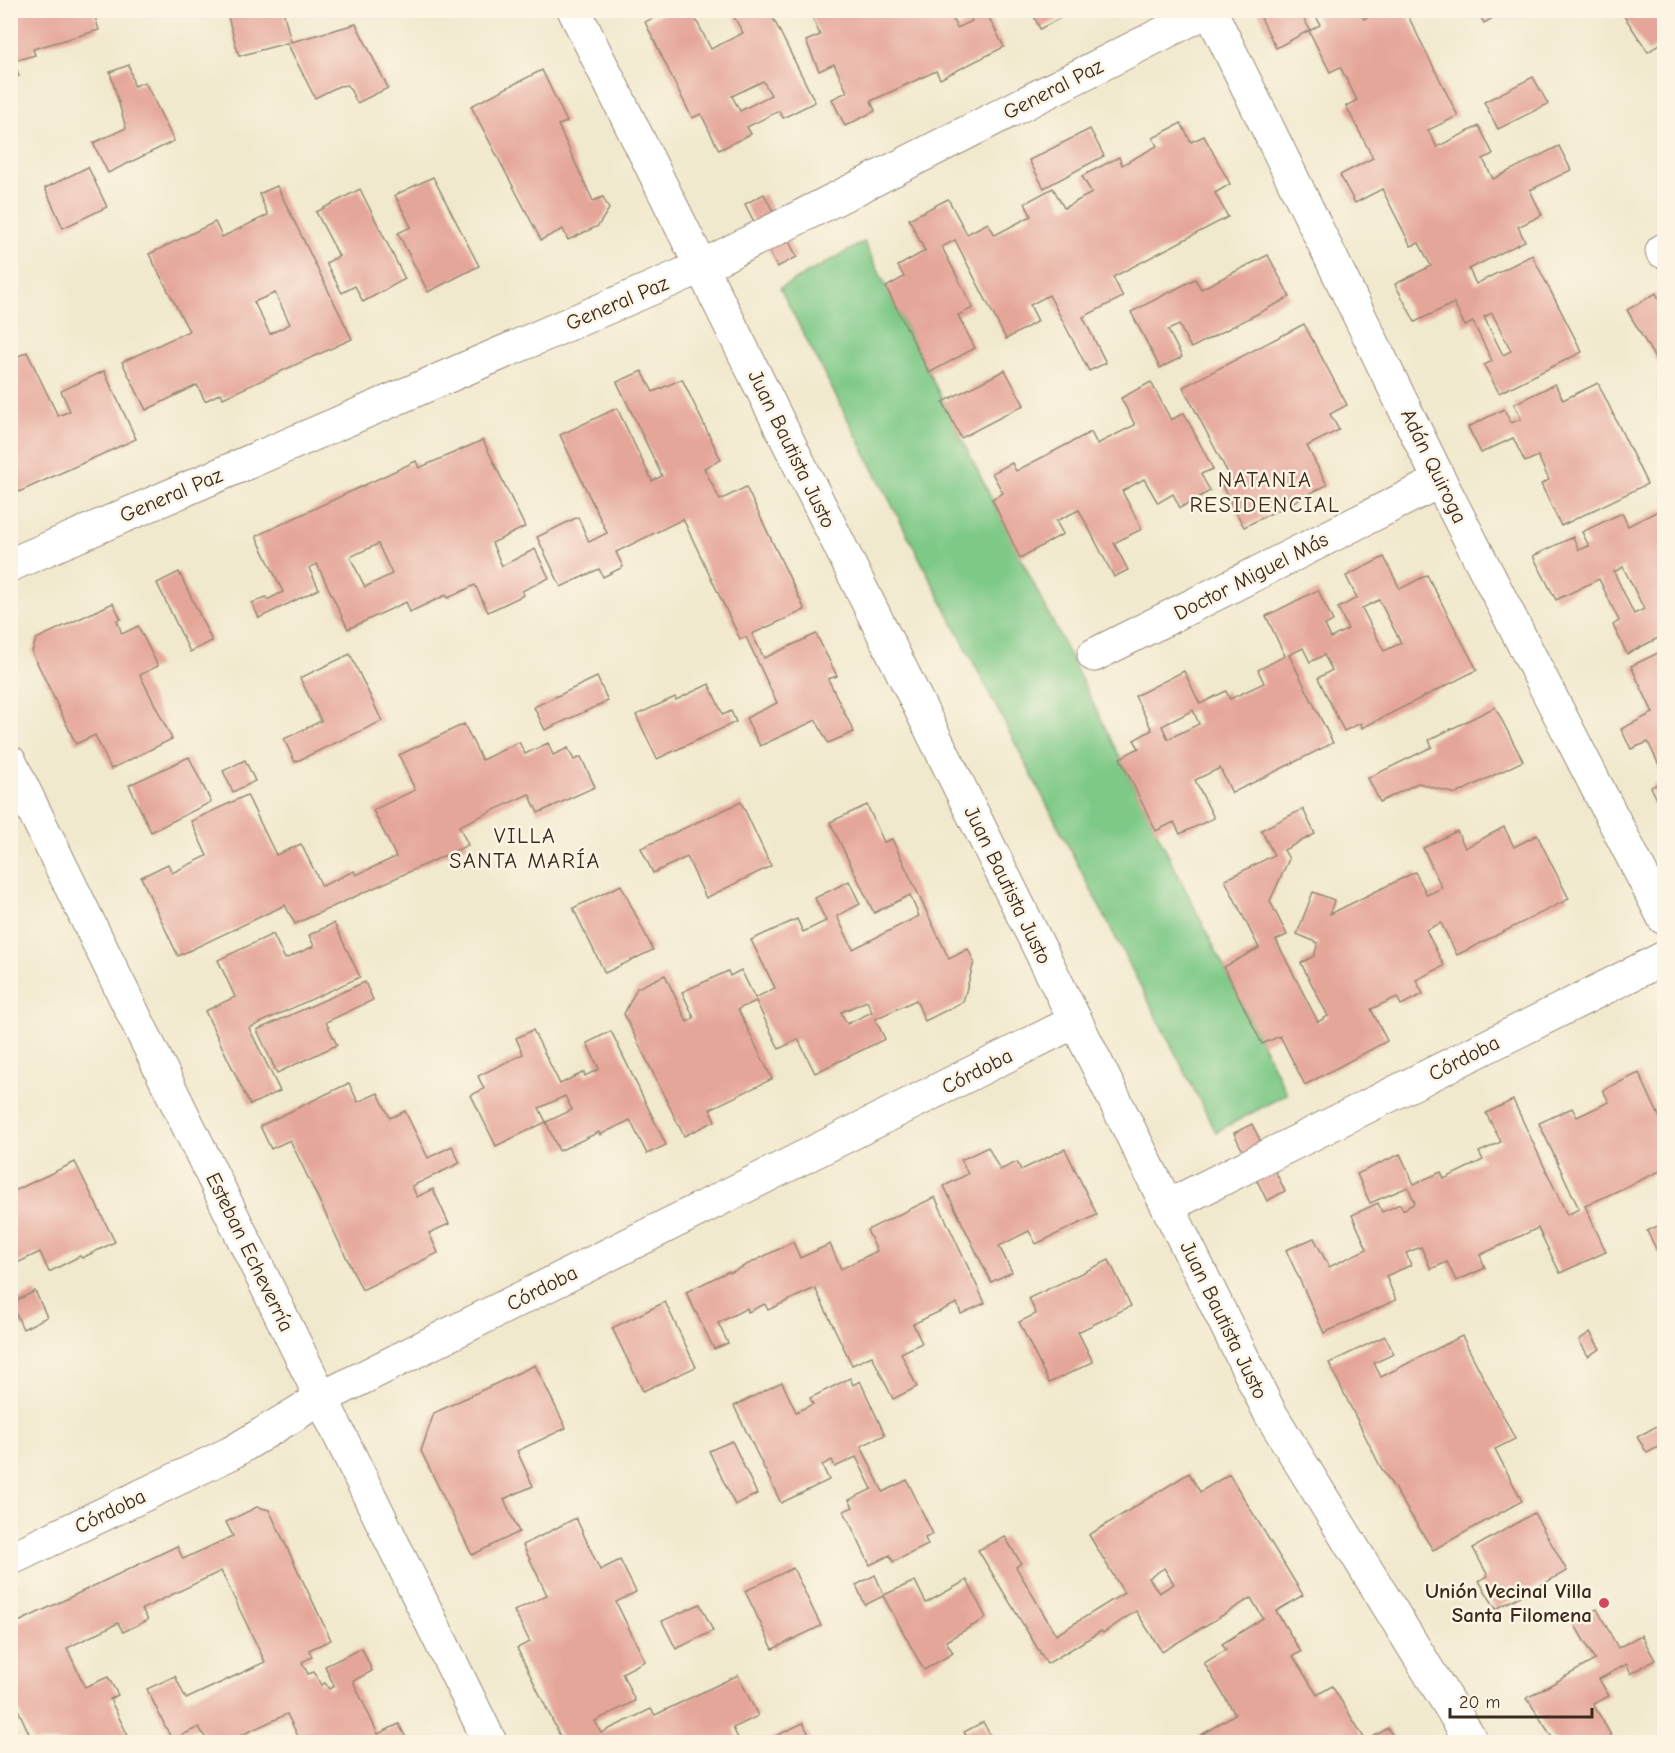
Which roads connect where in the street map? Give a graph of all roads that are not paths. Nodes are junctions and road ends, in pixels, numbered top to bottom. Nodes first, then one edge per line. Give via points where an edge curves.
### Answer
1 (574, 10) edge
2 (1210, 10) edge
3 (701, 267) junction
4 (1440, 481) junction
5 (10, 565) edge
6 (1094, 655) dead end
7 (13, 772) edge
8 (1665, 918) edge
9 (1665, 958) edge
10 (1076, 1021) junction
11 (1168, 1206) junction
12 (322, 1398) junction
13 (10, 1559) edge
14 (490, 1743) edge
15 (1472, 1743) edge

1 - 3 street, Juan Bautista Justo
2 - 3 street, General Paz
2 - 4 street, Adán Quiroga
3 - 5 street, General Paz
3 - 10 street, Juan Bautista Justo
4 - 6 street, Doctor Miguel Más
4 - 8 street, Adán Quiroga
7 - 12 street, Esteban Echeverría
9 - 11 street, Córdoba
10 - 11 street, Juan Bautista Justo
10 - 12 street, Córdoba
11 - 15 street, Juan Bautista Justo via 1270,1413
12 - 13 street, Córdoba via 231,1453
12 - 14 street, Esteban Echeverría

